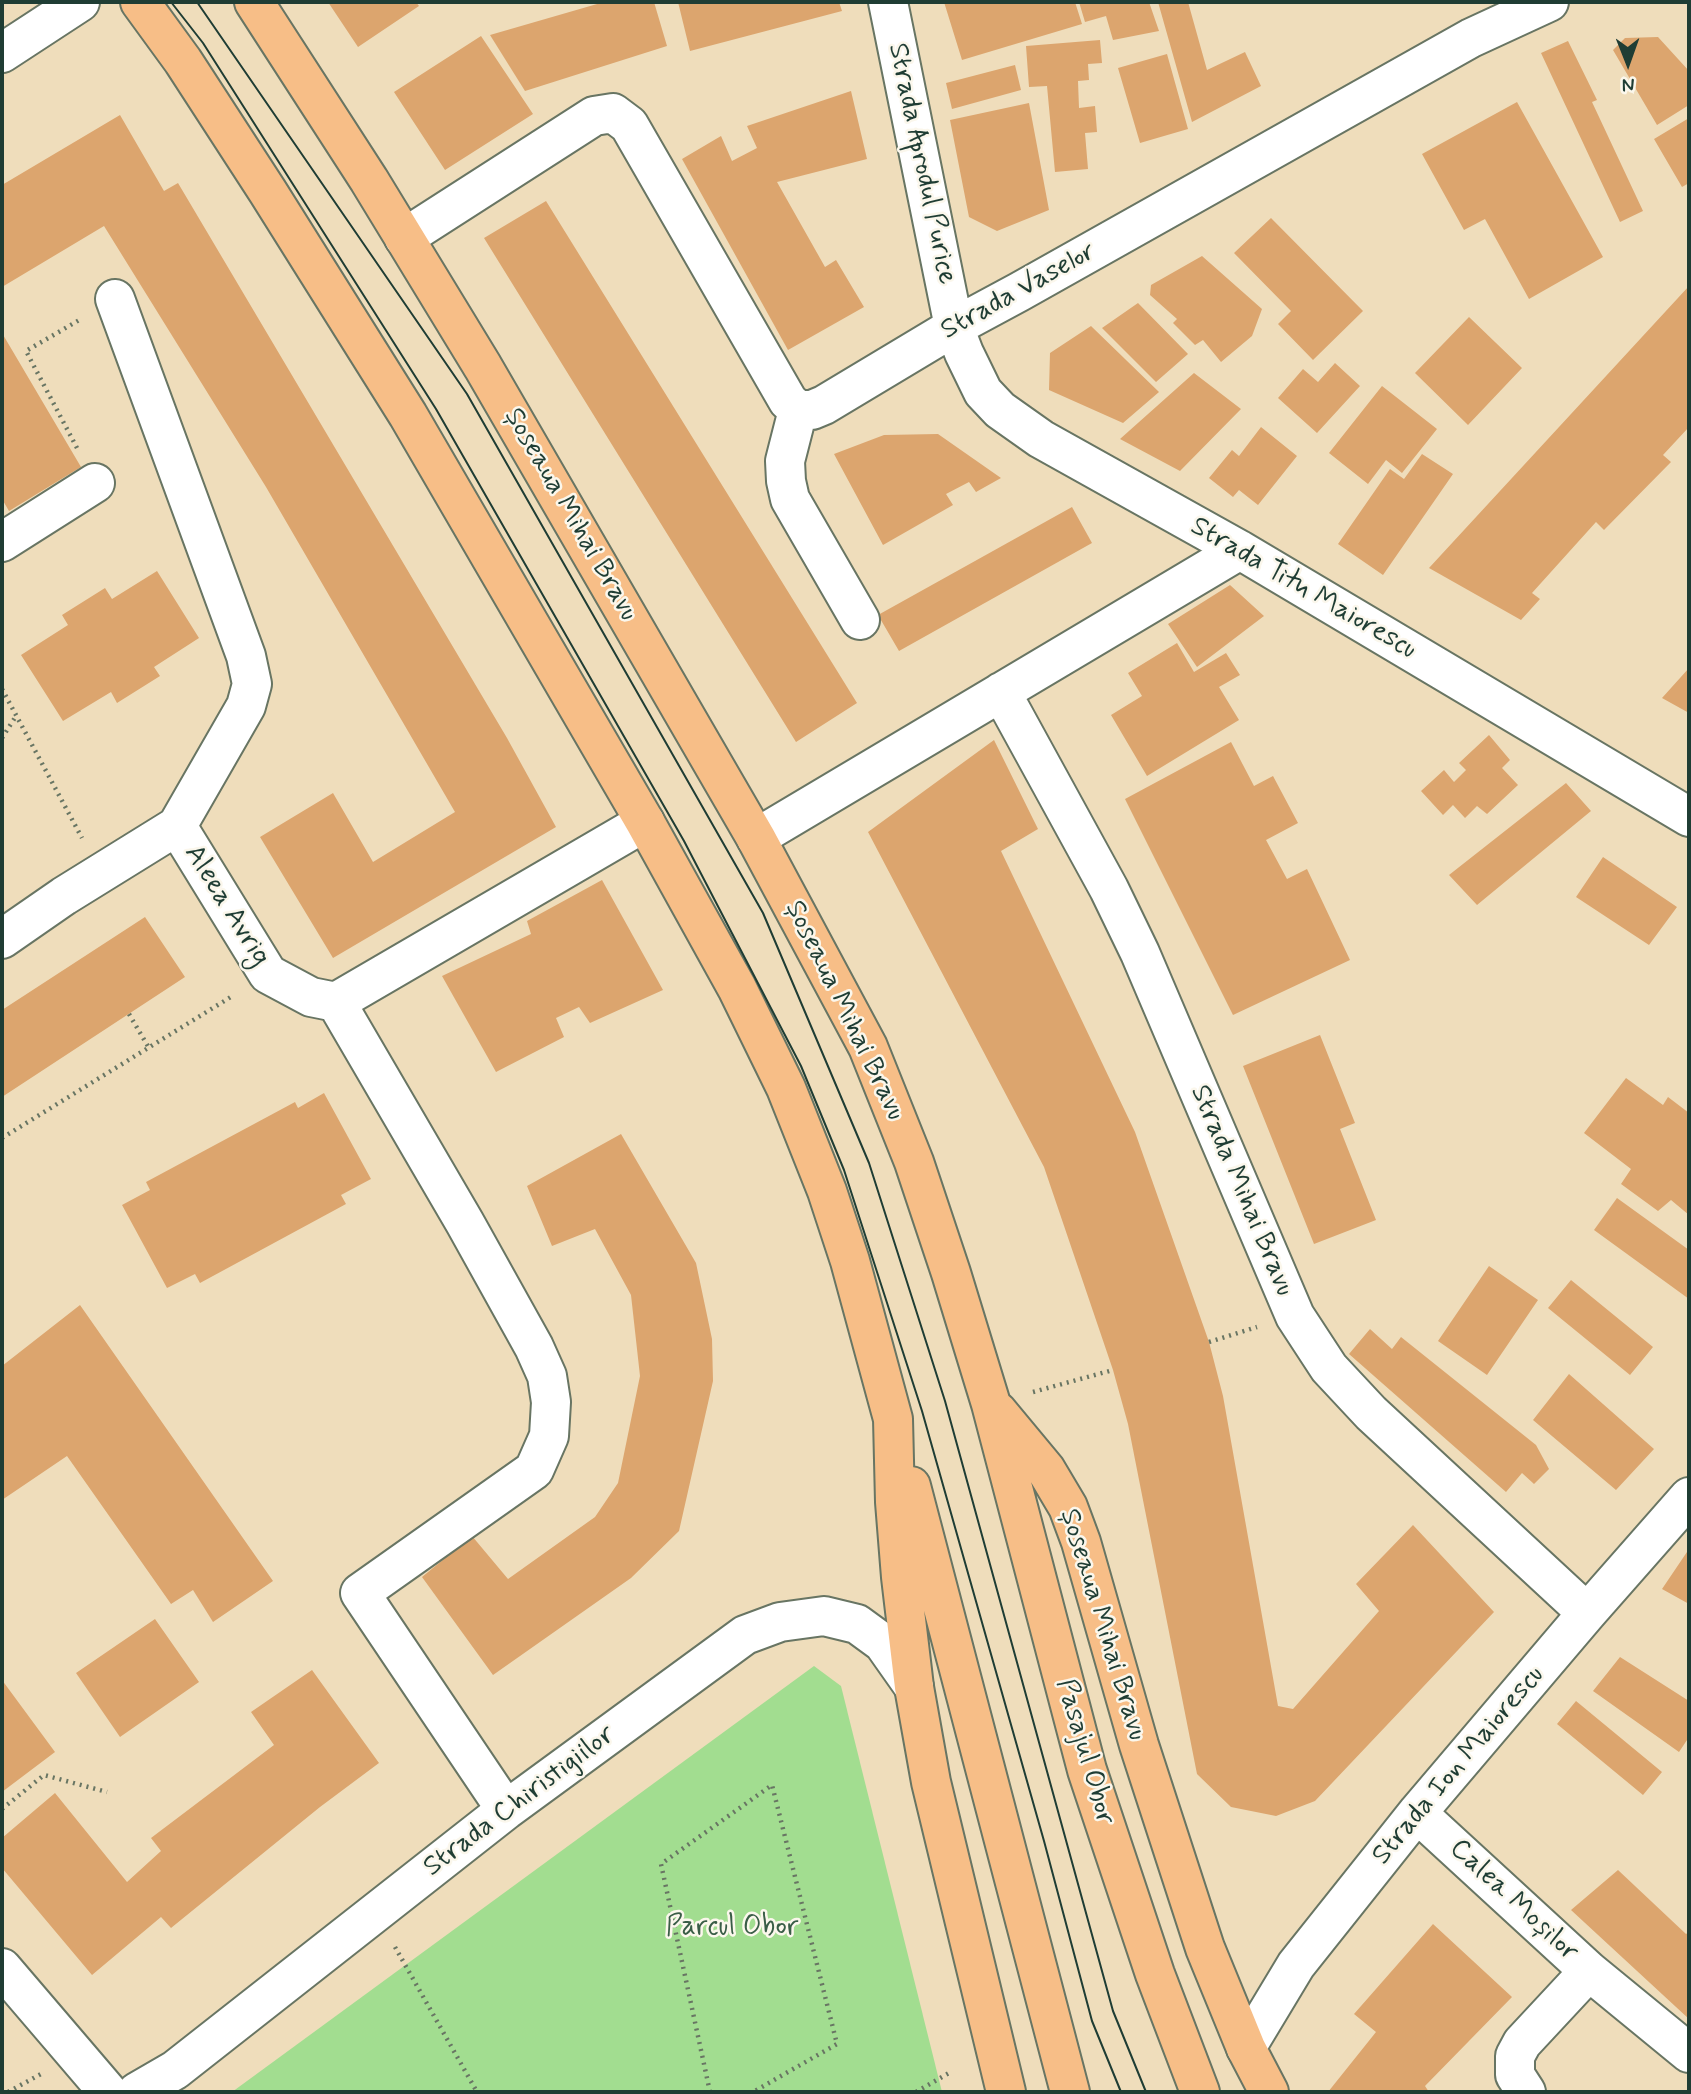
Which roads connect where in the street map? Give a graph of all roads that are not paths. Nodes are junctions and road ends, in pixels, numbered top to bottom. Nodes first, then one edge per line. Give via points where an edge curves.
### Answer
1 (80, 2) edge
2 (140, 2) edge
3 (254, 2) edge
4 (888, 2) edge
5 (1549, 2) edge
6 (2, 53) edge
7 (404, 238) junction
8 (115, 299) road end
9 (954, 327) junction
10 (798, 410) junction
11 (95, 483) road end
12 (2, 542) edge
13 (1240, 550) junction
14 (860, 620) dead end
15 (1001, 692) junction
16 (1689, 817) edge
17 (645, 822) junction
18 (177, 826) junction
19 (756, 838) junction
20 (2, 939) edge
21 (336, 1002) junction
22 (991, 1404) junction
23 (893, 1419) junction
24 (1689, 1497) edge
25 (1587, 1613) junction
26 (914, 1686) junction
27 (506, 1810) junction
28 (1418, 1813) junction
29 (2, 1968) edge
30 (1589, 1971) junction
31 (1246, 2048) junction
32 (1689, 2053) edge
33 (181, 2081) edge
34 (107, 2092) edge
35 (137, 2092) edge
36 (1006, 2092) edge
37 (1070, 2092) edge
38 (1200, 2092) edge
39 (1269, 2092) edge
40 (1526, 2092) edge

1 - 6 street
2 - 17 main road via 261,181 408,415
3 - 7 main road, Șoseaua Mihai Bravu
4 - 9 street, Strada Aprodul Purice
5 - 9 street, Strada Vaselor via 1471,38
7 - 10 street via 593,116 613,113 629,125 788,401
7 - 19 main road, Șoseaua Mihai Bravu
8 - 18 street via 246,656 252,684 246,706
9 - 10 street, Strada Vaselor via 824,405
9 - 13 street, Strada Titu Maiorescu via 983,392 1000,410 1041,439
10 - 14 street via 785,461 790,499
11 - 12 street
13 - 15 street
13 - 16 street, Strada Titu Maiorescu
15 - 19 street
15 - 25 street, Strada Mihai Bravu via 1140,953 1295,1316 1329,1368 1371,1413
17 - 21 street
17 - 23 main road via 737,988 786,1088 850,1261
18 - 20 street, Aleea Avrig
18 - 21 street, Aleea Avrig via 268,974 311,997
19 - 22 main road, Șoseaua Mihai Bravu via 868,1047 893,1107
21 - 27 street via 465,1223 547,1376 549,1436 534,1470 360,1593
22 - 31 main road, Șoseaua Mihai Bravu via 1046,1470 1068,1507 1201,1936
22 - 38 main road, Pasajul Obor via 1087,1770 1154,1974
23 - 26 main road via 895,1502
23 - 37 main road
24 - 25 street, Strada Ion Maiorescu
25 - 28 street, Strada Ion Maiorescu
26 - 27 street, Strada Chiristigiilor via 883,1643 858,1624 824,1616 780,1622 746,1635
26 - 36 main road via 931,1782
27 - 33 street, Strada Chiristigiilor via 375,1912
28 - 30 street, Calea Moșilor
28 - 31 street, Strada Ion Maiorescu via 1296,1965
29 - 34 street
30 - 32 street
30 - 40 street, Calea Moșilor via 1515,2056 1516,2075
31 - 39 main road, Șoseaua Mihai Bravu
33 - 35 street, Strada Chiristigiilor

